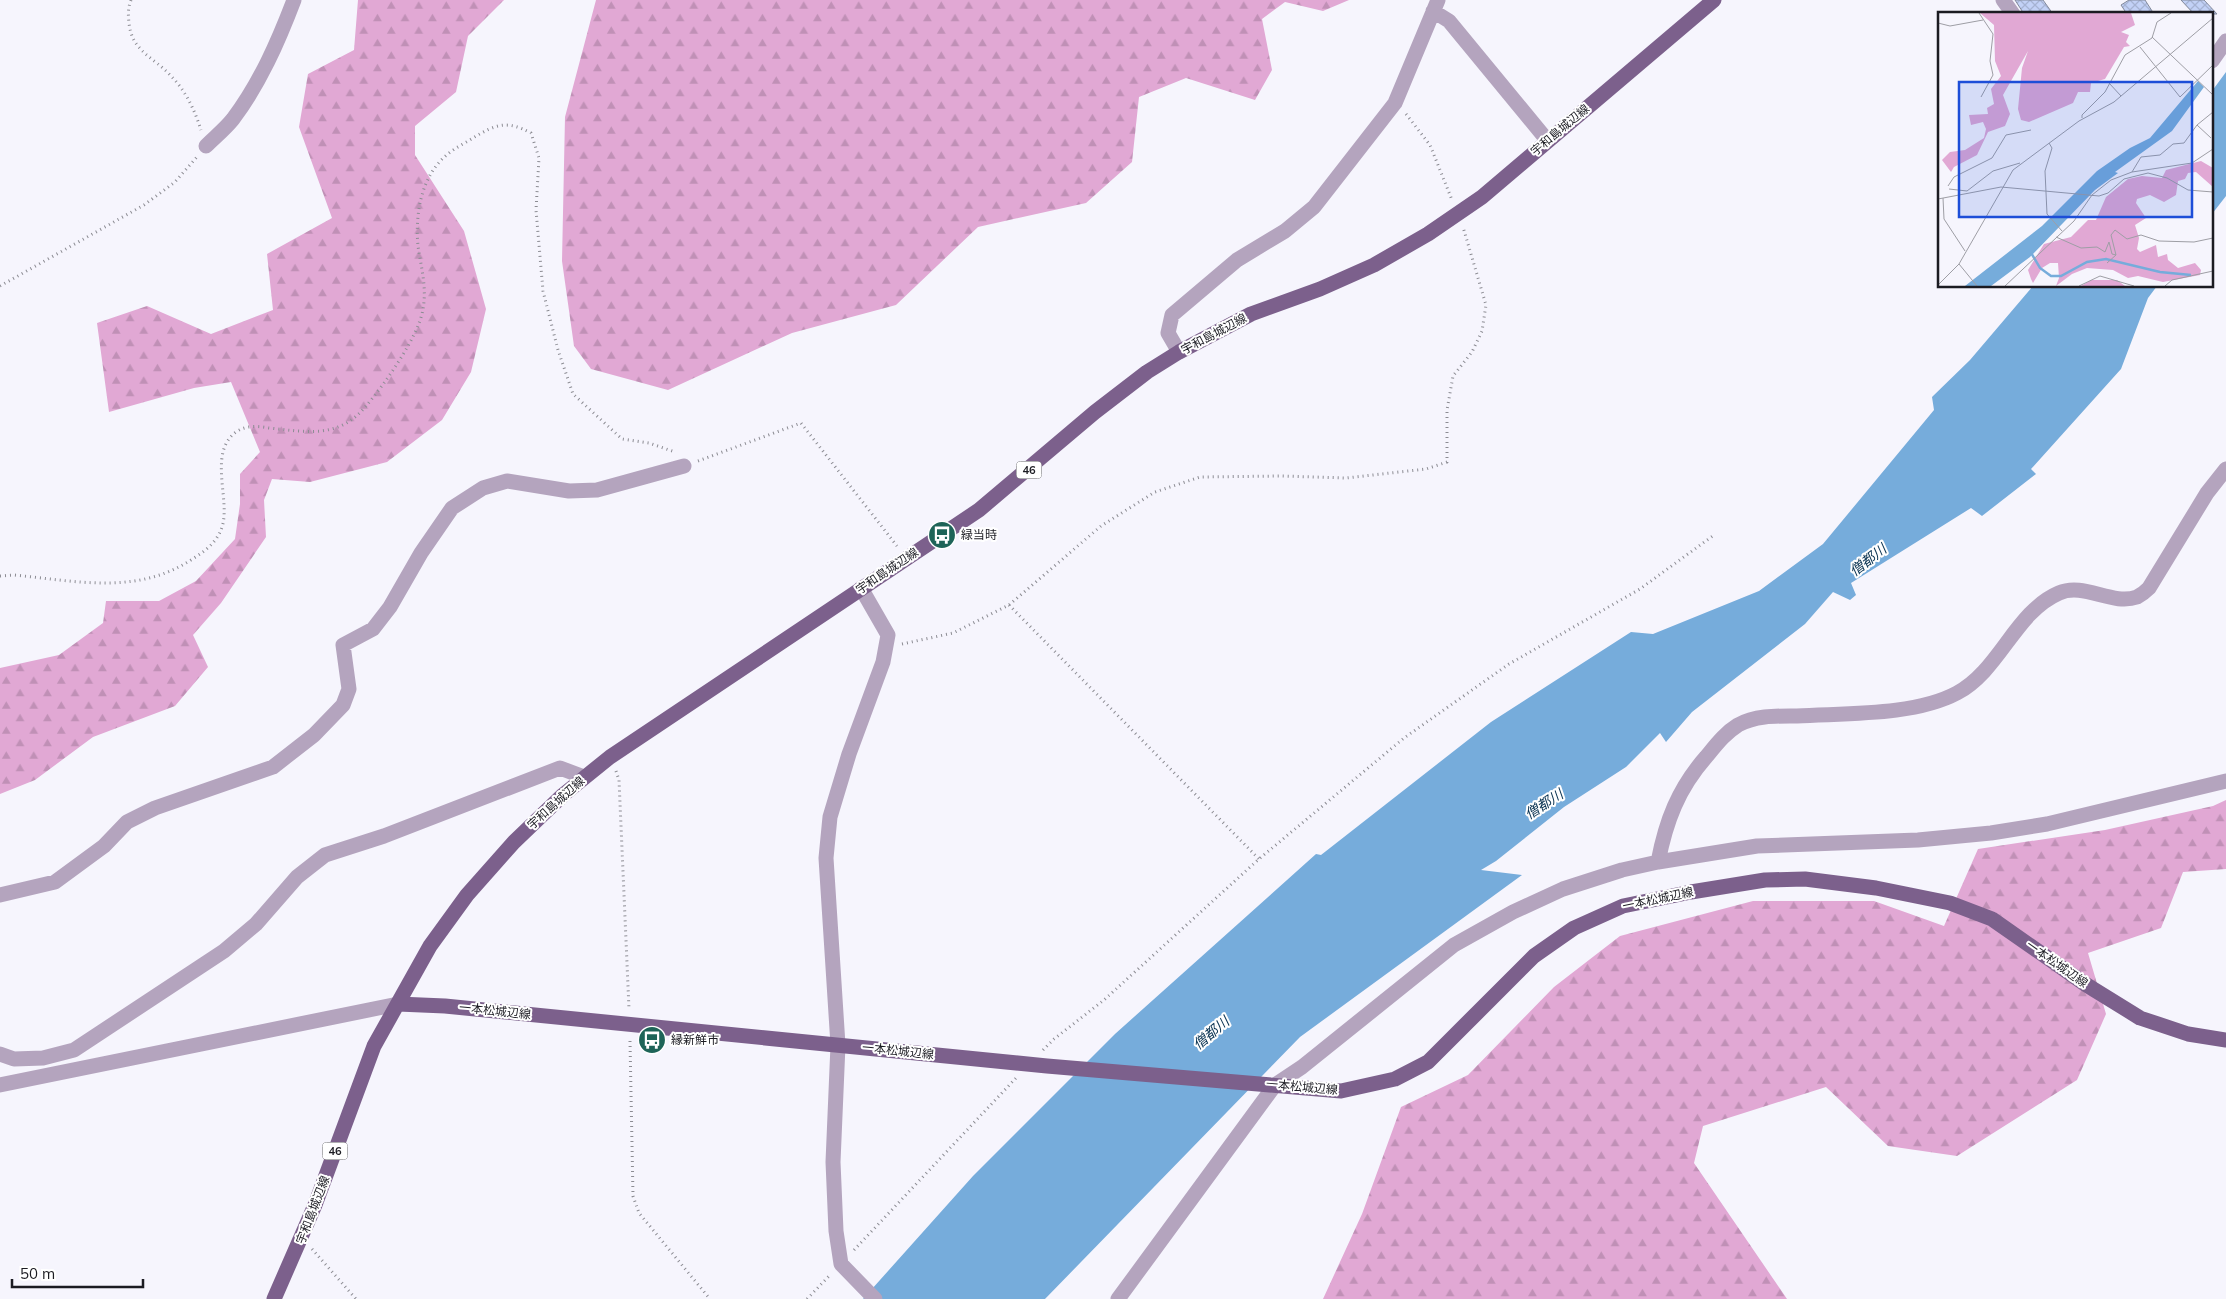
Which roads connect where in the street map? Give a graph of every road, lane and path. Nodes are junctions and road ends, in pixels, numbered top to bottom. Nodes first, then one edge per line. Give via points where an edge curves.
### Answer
1 (131, 0) edge
2 (294, 0) edge
3 (1714, 0) edge
4 (2003, 0) edge
5 (1436, 6) edge
6 (2011, 12) edge
7 (2226, 40) edge
8 (2214, 58) edge
9 (1395, 103) junction
10 (1547, 140) junction
11 (206, 146) junction
12 (1458, 213) junction
13 (0, 286) edge
14 (1179, 352) junction
15 (684, 466) junction
16 (2226, 469) edge
17 (1714, 535) dead end
18 (907, 558) junction
19 (0, 576) edge
20 (862, 588) junction
21 (1009, 605) junction
22 (886, 646) junction
23 (584, 777) junction
24 (2226, 781) edge
25 (1259, 858) junction
26 (1658, 862) junction
27 (0, 895) edge
28 (398, 1004) junction
29 (2226, 1040) edge
30 (838, 1045) junction
31 (0, 1054) edge
32 (1030, 1064) junction
33 (0, 1085) edge
34 (1275, 1085) junction
35 (300, 1245) junction
36 (844, 1266) junction
37 (274, 1299) edge
38 (356, 1299) edge
39 (807, 1299) edge
40 (875, 1299) edge
41 (1118, 1299) edge

1 - 11 path via 128,9 131,38 171,75 185,95 194,108
2 - 11 street via 257,82 232,120
3 - 10 main road, 宇和島城辺線 / 46
4 - 6 street
5 - 9 street
5 - 10 street
7 - 8 street
9 - 12 path via 1430,145
9 - 14 street via 1314,207 1285,232 1237,260 1172,315 1168,333
10 - 12 main road, 宇和島城辺線 / 46 via 1482,197
11 - 13 path via 175,182 144,206
12 - 14 main road, 宇和島城辺線 / 46 via 1374,265 1251,314
12 - 21 path via 1486,305 1482,331 1472,352 1454,376 1447,410 1447,462 1426,469 1346,478 1200,477 1155,492 1101,526
14 - 18 main road, 宇和島城辺線 / 46 via 1095,412 980,510
15 - 18 path via 801,423
15 - 19 path via 675,452 622,439 573,394 543,291 536,210 539,158 531,133 515,125 491,127 447,154 429,179 418,207 418,245 425,284 423,310 411,341 366,407 344,426 313,432 252,426 236,432 224,447 224,516 220,536 178,569 140,582 106,584
15 - 27 street via 597,490 569,491 507,481 483,488 452,508 373,629 343,645 349,689 343,705 314,735 273,767 155,808 127,822 104,846 55,882
16 - 26 street via 2206,493 2150,588 2137,597 2123,599 2080,590 2062,592 2042,601 1977,678 1957,693 1886,712 1764,717 1739,725 1722,737 1692,772 1671,810
17 - 25 path via 1640,589 1508,664 1404,738
18 - 20 main road, 宇和島城辺線 / 46
20 - 22 street via 888,634
20 - 23 main road, 宇和島城辺線 / 46
21 - 22 path via 953,633
21 - 25 path
22 - 30 street via 830,817 826,858
23 - 28 main road, 宇和島城辺線 / 46 via 514,842 467,895 430,946
23 - 31 street via 560,768 384,836 325,855 297,877 256,924 224,951 74,1050 43,1058 14,1059
24 - 26 street via 2048,824 1991,834 1757,846
25 - 32 path via 1104,1000 1054,1039
26 - 34 street via 1563,889 1513,912 1454,946
28 - 30 main road, 一本松城辺線
28 - 33 street
28 - 35 main road, 宇和島城辺線 / 46 via 374,1046
29 - 34 main road, 一本松城辺線 via 2188,1034 2140,1018 1992,919 1950,903 1876,888 1805,879 1765,880 1623,906 1574,928 1534,956 1428,1062 1395,1079 1341,1091
30 - 32 main road, 一本松城辺線
30 - 36 street via 833,1162 836,1231
32 - 34 main road, 一本松城辺線
32 - 36 path
34 - 41 street
35 - 37 main road, 宇和島城辺線 / 46
35 - 38 path via 314,1250
36 - 39 path
36 - 40 street

